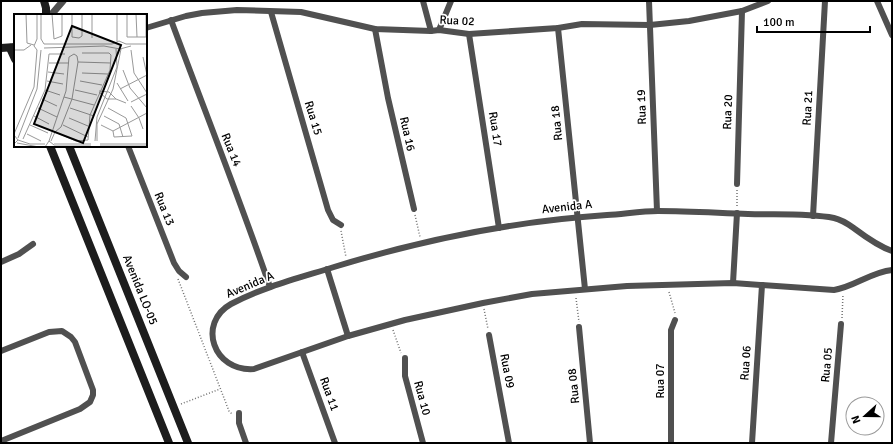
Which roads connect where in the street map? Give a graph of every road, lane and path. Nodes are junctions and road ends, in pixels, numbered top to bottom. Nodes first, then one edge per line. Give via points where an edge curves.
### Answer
1 (44, 1) edge
2 (63, 1) edge
3 (423, 1) edge
4 (451, 1) edge
5 (648, 1) edge
6 (768, 1) edge
7 (825, 1) edge
8 (877, 1) edge
9 (742, 11) junction
10 (271, 12) junction
11 (46, 14) edge
12 (52, 14) edge
13 (171, 20) junction
14 (650, 25) junction
15 (147, 28) edge
16 (558, 28) junction
17 (375, 29) junction
18 (439, 30) junction
19 (431, 31) junction
20 (469, 34) junction
21 (892, 35) edge
22 (1, 48) edge
23 (13, 48) edge
24 (50, 147) edge
25 (69, 147) edge
26 (128, 147) edge
27 (737, 184) joint
28 (414, 209) joint
29 (657, 211) junction
30 (737, 213) junction
31 (813, 216) junction
32 (578, 217) junction
33 (341, 225) joint
34 (499, 228) junction
35 (421, 242) junction
36 (33, 244) dead end
37 (892, 251) edge
38 (1, 262) edge
39 (348, 263) junction
40 (177, 269) junction
41 (327, 269) junction
42 (892, 270) edge
43 (186, 277) dead end
44 (733, 283) junction
45 (670, 284) junction
46 (762, 285) junction
47 (270, 287) junction
48 (585, 289) junction
49 (843, 289) junction
50 (575, 290) junction
51 (482, 303) junction
52 (676, 320) joint
53 (391, 324) junction
54 (841, 324) joint
55 (579, 327) joint
56 (489, 335) joint
57 (348, 336) junction
58 (1, 351) edge
59 (302, 352) junction
60 (405, 358) joint
61 (220, 389) junction
62 (174, 407) junction
63 (239, 416) joint
64 (1, 441) edge
65 (169, 443) edge
66 (188, 443) edge
67 (246, 443) edge
68 (335, 443) edge
69 (423, 443) edge
70 (509, 443) edge
71 (590, 443) edge
72 (671, 443) edge
73 (752, 443) edge
74 (831, 443) edge

1 - 11 main road
2 - 12 street
3 - 19 street
4 - 18 street
5 - 14 street, Rua 19
6 - 9 street, Rua 02
7 - 31 street, Rua 21
8 - 21 street
9 - 14 street, Rua 02
9 - 27 street, Rua 20
10 - 13 street, Rua 02 via 209,12
10 - 17 street, Rua 02 via 301,12
10 - 33 street, Rua 15 via 328,210 333,220
13 - 15 street, Rua 02
13 - 47 street, Rua 14
14 - 16 street, Rua 02 via 582,24
14 - 29 street, Rua 19
16 - 20 street, Rua 02
16 - 32 street, Rua 18
17 - 19 street, Rua 02
17 - 28 street, Rua 16
18 - 19 street, Rua 02
18 - 20 street, Rua 02
20 - 34 street, Rua 17
22 - 23 main road
24 - 65 main road
25 - 62 main road, Avenida LO-05
26 - 40 street, Rua 13
27 - 30 path
28 - 35 path
29 - 30 street, Avenida A
29 - 32 street, Avenida A
30 - 31 street, Avenida A
30 - 44 street
31 - 37 street, Avenida A via 847,223 876,244
32 - 34 street, Avenida A
32 - 48 street, Rua 18
33 - 39 path
34 - 35 street, Avenida A
35 - 39 street, Avenida A
36 - 38 street
39 - 41 street, Avenida A
40 - 43 street, Rua 13
40 - 61 path via 179,284
41 - 47 street, Avenida A
41 - 57 street
42 - 49 street, Avenida A
44 - 45 street, Avenida A
44 - 46 street, Avenida A
45 - 48 street, Avenida A
45 - 52 path via 669,296
46 - 49 street, Avenida A
46 - 73 street, Rua 06
47 - 59 street, Avenida A via 222,310 214,328 215,349 229,364 249,370
48 - 50 street, Avenida A
49 - 54 path
50 - 51 street, Avenida A
50 - 55 path
51 - 53 street, Avenida A
51 - 56 path
52 - 72 street, Rua 07 via 671,330
53 - 57 street, Avenida A
53 - 60 path
54 - 74 street, Rua 05
55 - 71 street, Rua 08
56 - 70 street, Rua 09
57 - 59 street, Avenida A
58 - 64 street via 49,332 62,331 71,336 79,350 93,392 90,402 80,409
59 - 68 street, Rua 11
60 - 69 street, Rua 10 via 405,376
61 - 62 path
61 - 63 path via 229,411
62 - 66 main road, Avenida LO-05
63 - 67 street

